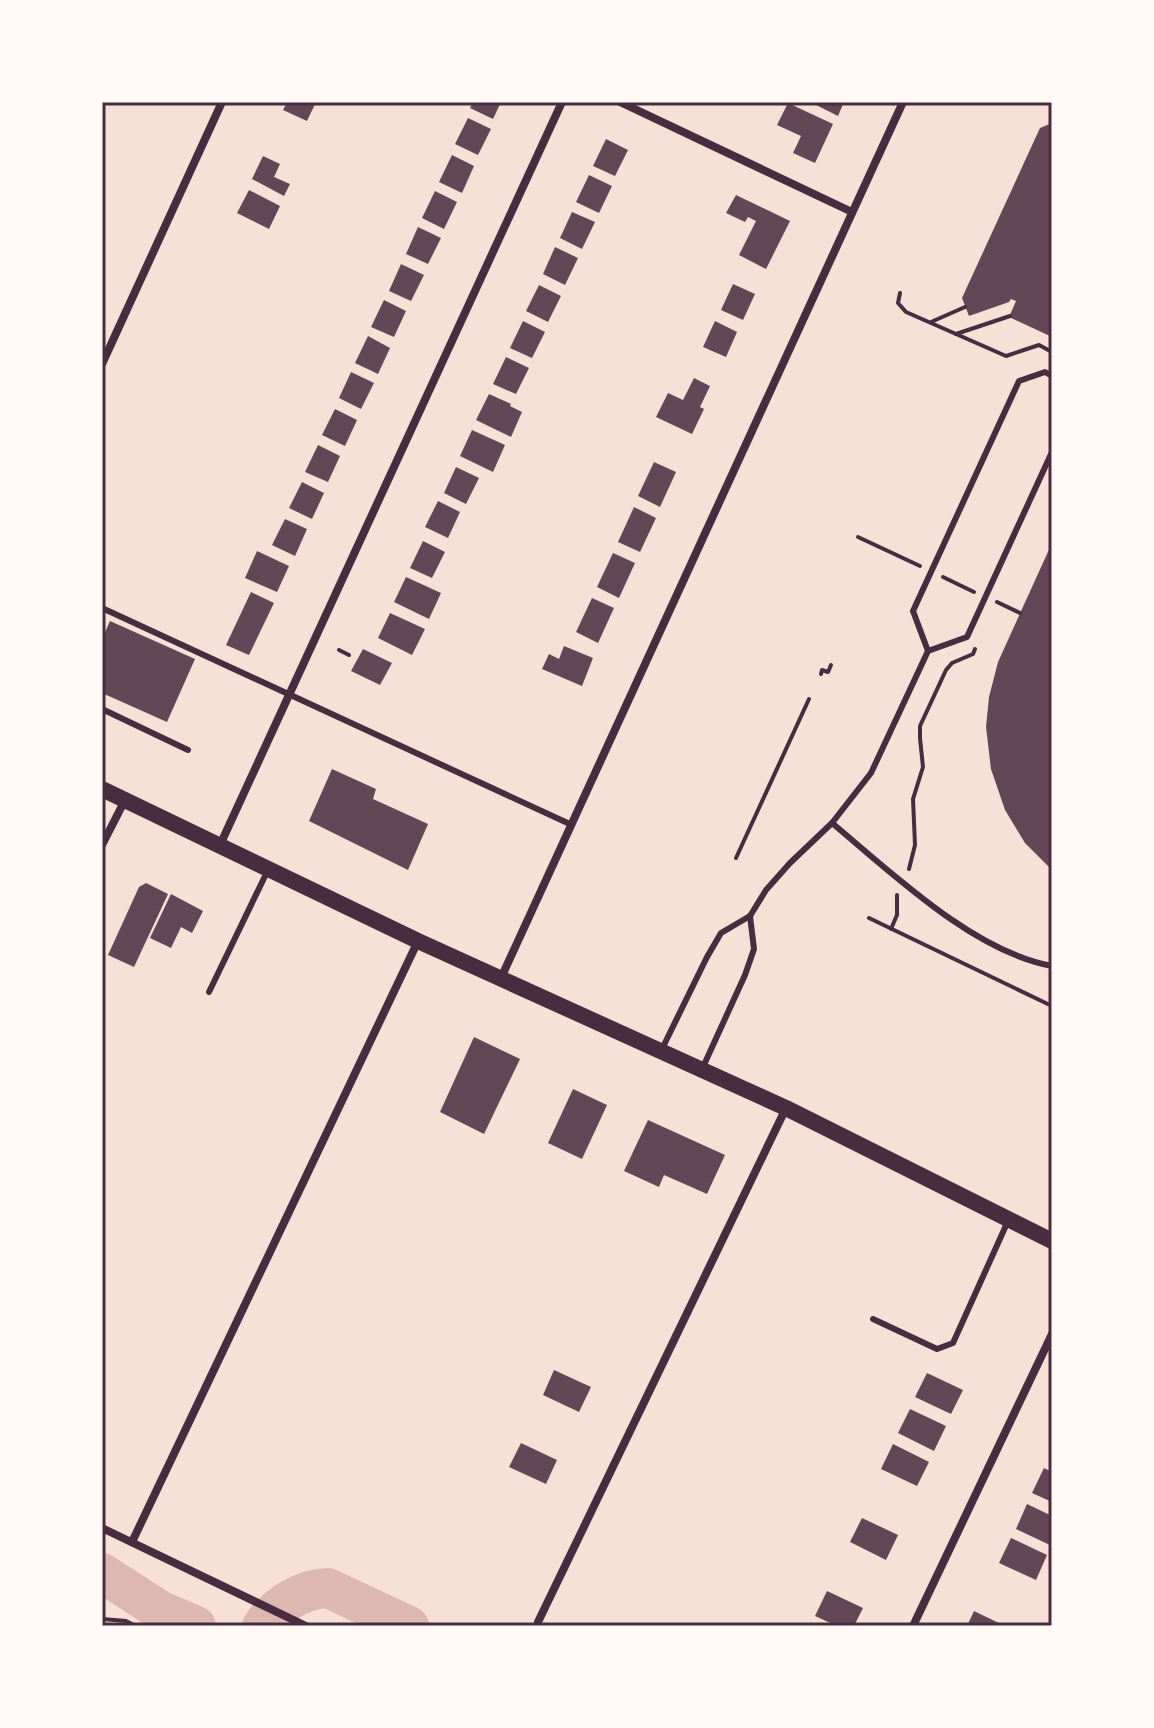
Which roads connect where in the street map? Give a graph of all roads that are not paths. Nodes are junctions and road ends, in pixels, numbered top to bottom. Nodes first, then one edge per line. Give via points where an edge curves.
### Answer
1 (222, 102) edge
2 (562, 102) edge
3 (620, 102) edge
4 (903, 102) edge
5 (852, 212) junction
6 (102, 364) edge
7 (1052, 376) edge
8 (1052, 452) edge
9 (102, 608) edge
10 (928, 651) junction
11 (289, 695) junction
12 (102, 709) edge
13 (188, 750) dead end
14 (102, 789) edge
15 (125, 800) junction
16 (832, 823) junction
17 (572, 825) junction
18 (102, 845) edge
19 (220, 846) junction
20 (269, 869) junction
21 (750, 916) junction
22 (418, 941) junction
23 (1052, 966) edge
24 (501, 979) junction
25 (209, 992) dead end
26 (661, 1052) junction
27 (702, 1070) junction
28 (786, 1108) junction
29 (1009, 1219) junction
30 (1052, 1241) edge
31 (873, 1319) dead end
32 (1052, 1334) edge
33 (102, 1528) edge
34 (132, 1542) junction
35 (538, 1622) dead end
36 (306, 1626) edge
37 (913, 1626) edge

1 - 6 street
2 - 11 street
3 - 5 street
4 - 5 street
5 - 17 street
7 - 10 lane via 1045,372 1019,381 913,611
8 - 10 lane via 967,637
9 - 11 lane
10 - 16 lane via 871,773
11 - 17 lane
11 - 19 street
12 - 13 lane
14 - 15 main road
15 - 18 street
15 - 19 main road
16 - 21 lane via 766,890
16 - 23 lane via 965,928
17 - 24 street
19 - 20 main road
20 - 22 main road
20 - 25 lane
21 - 26 lane via 721,933
21 - 27 lane via 754,949
22 - 24 main road
22 - 34 street
24 - 26 main road
26 - 27 main road
27 - 28 main road
28 - 29 main road
28 - 35 street
29 - 30 main road
29 - 31 lane via 953,1343 937,1349
32 - 37 street
33 - 34 street
34 - 36 street

